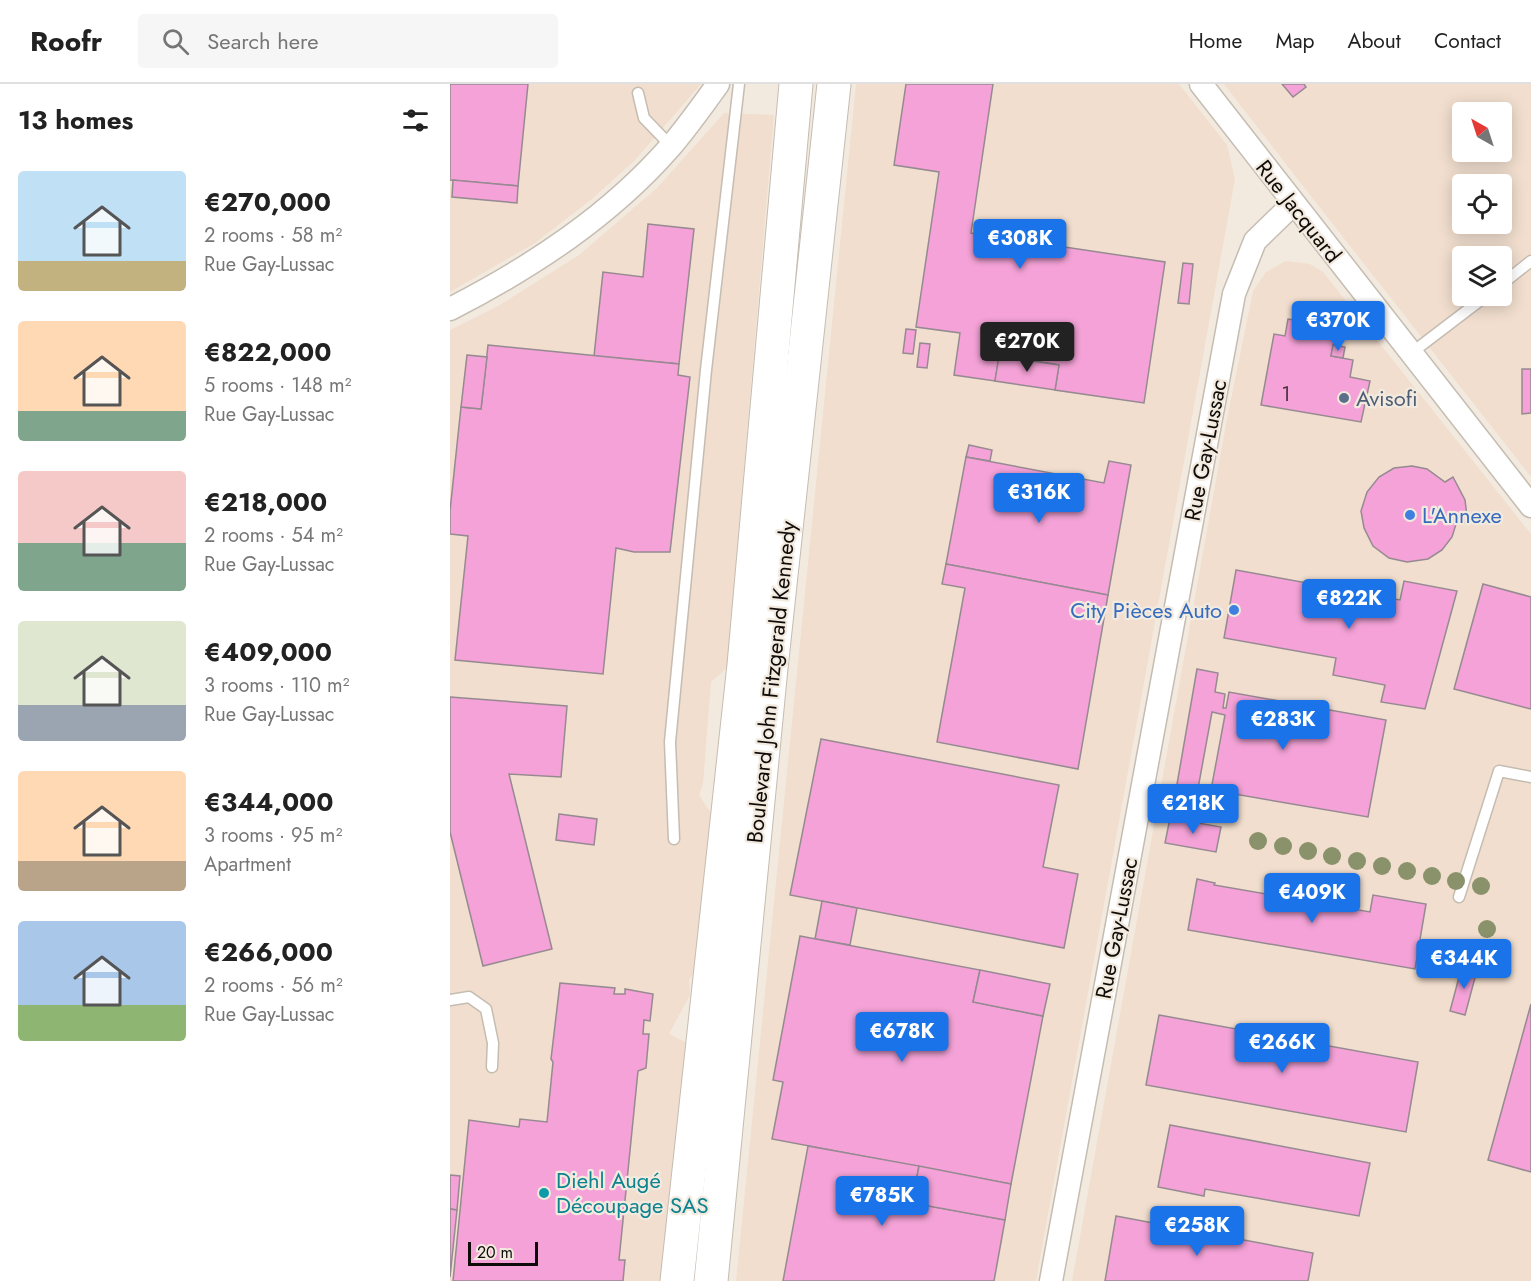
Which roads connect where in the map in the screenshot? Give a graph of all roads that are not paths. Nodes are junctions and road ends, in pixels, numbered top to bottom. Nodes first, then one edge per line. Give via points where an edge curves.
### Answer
1 (718, 84) edge
2 (739, 84) edge
3 (796, 84) edge
4 (834, 84) edge
5 (1202, 84) edge
6 (638, 93) dead end
7 (670, 146) junction
8 (1293, 204) junction
9 (1531, 261) edge
10 (1512, 276) edge
11 (1473, 306) edge
12 (450, 309) edge
13 (1410, 354) junction
14 (1531, 506) edge
15 (1531, 777) edge
16 (674, 839) dead end
17 (1459, 897) dead end
18 (450, 1000) edge
19 (492, 1067) dead end
20 (677, 1281) edge
21 (711, 1281) edge
22 (1051, 1281) edge

1 - 7 street
2 - 16 lane via 670,742
3 - 20 main road, Boulevard John Fitzgerald Kennedy via 744,665
4 - 21 main road, Boulevard John Fitzgerald Kennedy
5 - 8 street, Rue Jacquard
6 - 7 lane via 644,118
7 - 12 street via 631,187 580,231
8 - 13 street, Rue Jacquard
8 - 22 street, Rue Gay-Lussac via 1255,241 1234,294
9 - 10 lane
11 - 13 lane
13 - 14 street, Rue Jacquard
15 - 17 lane via 1499,771
18 - 19 lane via 469,997 486,1010 493,1043

